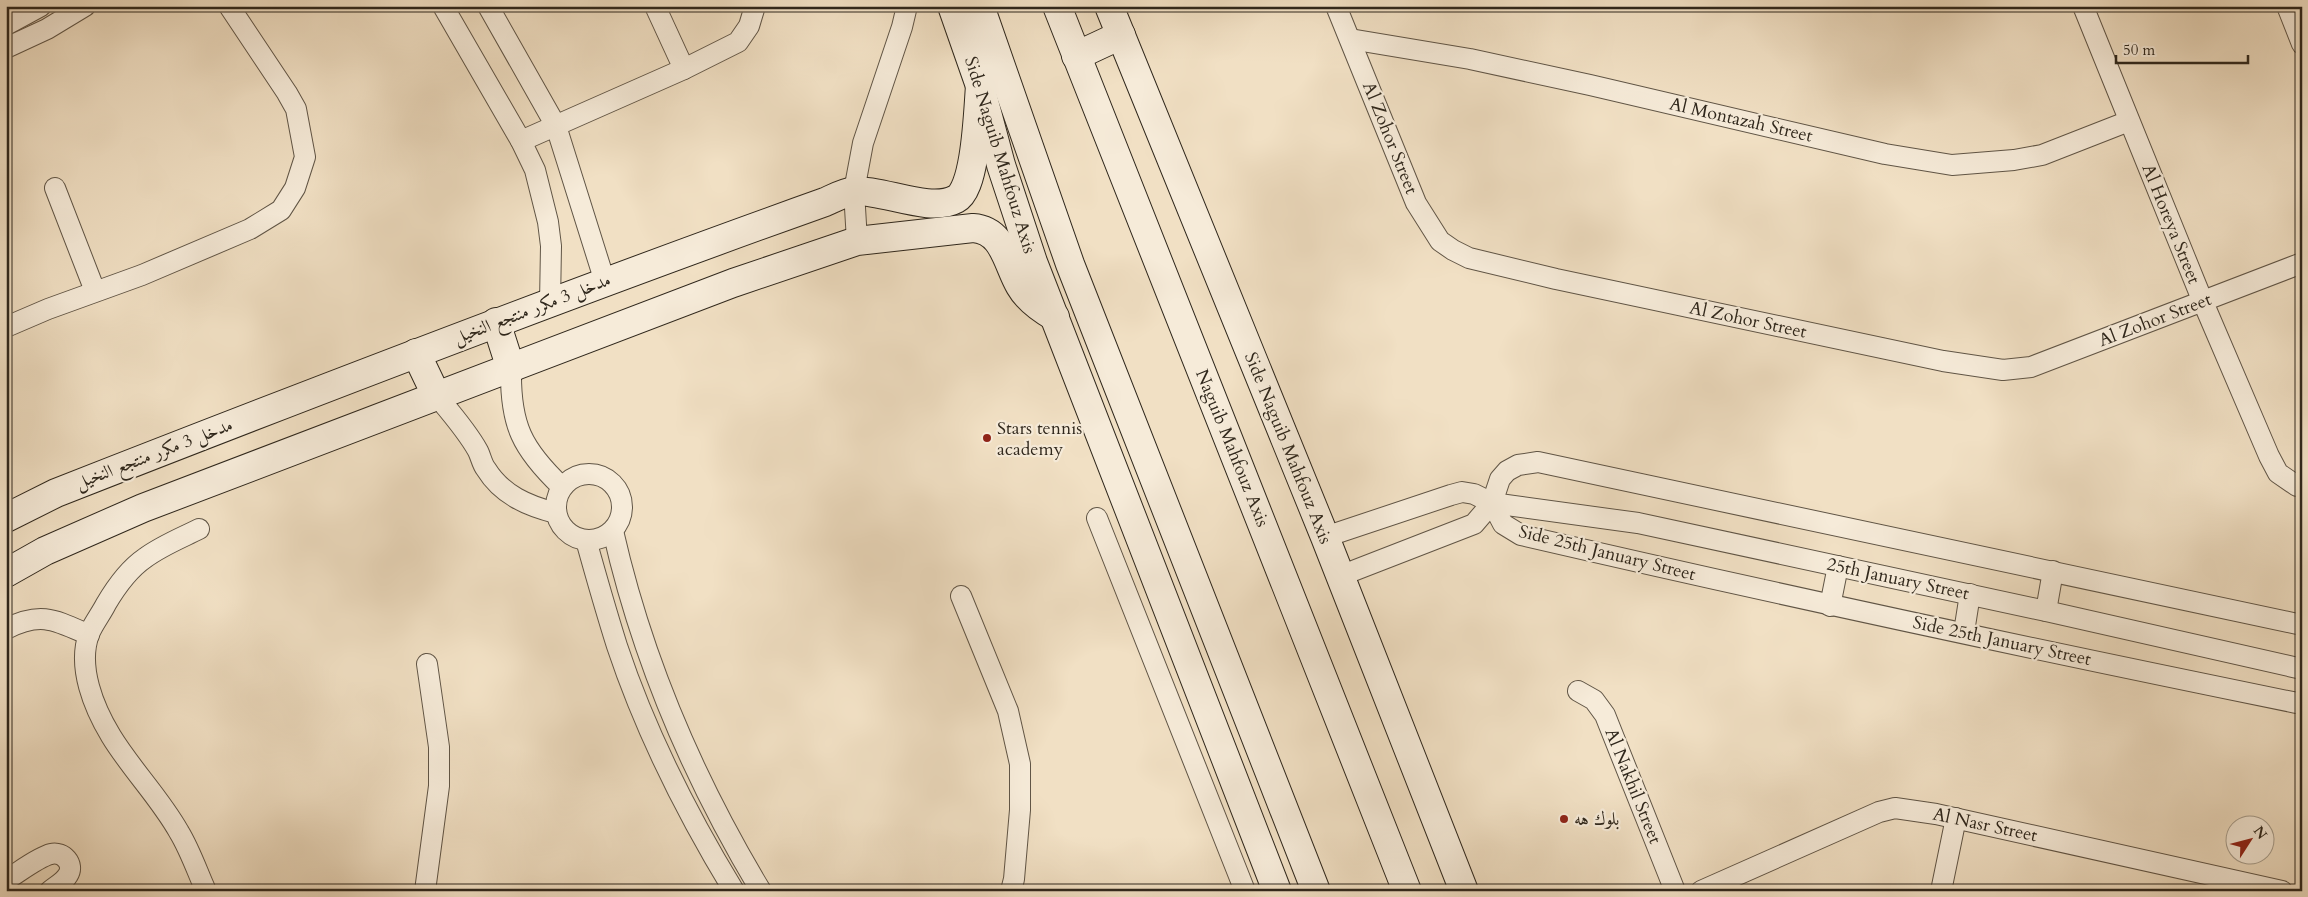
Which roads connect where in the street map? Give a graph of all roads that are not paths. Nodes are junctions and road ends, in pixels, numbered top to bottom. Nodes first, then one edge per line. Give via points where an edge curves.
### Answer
1 (41, 6) edge
2 (85, 6) edge
3 (229, 6) edge
4 (443, 6) edge
5 (488, 6) edge
6 (655, 6) edge
7 (755, 6) edge
8 (907, 6) edge
9 (952, 6) edge
10 (980, 6) edge
11 (1056, 6) edge
12 (1109, 6) edge
13 (1336, 6) edge
14 (2083, 6) edge
15 (2287, 6) edge
16 (6, 25) edge
17 (1121, 36) junction
18 (1350, 39) junction
19 (2302, 44) edge
20 (6, 48) edge
21 (1076, 56) junction
22 (684, 69) junction
23 (980, 86) junction
24 (2129, 122) junction
25 (556, 126) junction
26 (521, 141) junction
27 (55, 188) dead end
28 (854, 191) junction
29 (857, 242) junction
30 (2302, 264) edge
31 (605, 282) junction
32 (95, 291) junction
33 (2203, 302) junction
34 (550, 303) junction
35 (1055, 318) junction
36 (496, 322) junction
37 (6, 327) edge
38 (416, 353) junction
39 (511, 369) junction
40 (436, 395) junction
41 (2297, 486) dead end
42 (562, 487) junction
43 (1492, 503) junction
44 (556, 513) junction
45 (6, 518) edge
46 (1097, 518) dead end
47 (199, 529) dead end
48 (613, 531) junction
49 (1325, 537) junction
50 (586, 540) junction
51 (1838, 566) junction
52 (2053, 571) junction
53 (6, 572) edge
54 (1191, 572) junction
55 (1340, 576) junction
56 (1156, 584) junction
57 (1970, 594) junction
58 (961, 596) dead end
59 (1830, 606) junction
60 (2046, 611) junction
61 (2302, 625) edge
62 (6, 629) edge
63 (1964, 632) junction
64 (89, 635) junction
65 (427, 664) dead end
66 (2302, 669) edge
67 (1578, 691) dead end
68 (2302, 704) edge
69 (1956, 818) junction
70 (6, 880) edge
71 (50, 891) edge
72 (206, 891) edge
73 (425, 891) edge
74 (734, 891) edge
75 (761, 891) edge
76 (1010, 891) edge
77 (1245, 891) edge
78 (1277, 891) edge
79 (1316, 891) edge
80 (1407, 891) edge
81 (1464, 891) edge
82 (1675, 891) edge
83 (1701, 891) edge
84 (1941, 891) edge
85 (2282, 891) edge

1 - 16 street
2 - 20 street
3 - 32 street via 296,109 305,157 295,188 281,210 250,230
4 - 26 street
5 - 25 street
6 - 22 street
7 - 22 street via 749,26 738,42
8 - 28 street via 863,143
9 - 23 street, Side Naguib Mahfouz Axis
10 - 54 street via 1070,264
11 - 21 street, Naguib Mahfouz Axis
12 - 17 street, Side Naguib Mahfouz Axis
13 - 18 street, Al Zohor Street
14 - 24 street, Al Horeya Street
15 - 19 street
17 - 21 street
17 - 49 street, Side Naguib Mahfouz Axis
18 - 24 street, Al Montazah Street via 1470,59 1885,154 1952,165 2042,155
18 - 33 street, Al Zohor Street via 1427,224 1440,241 1469,258 1934,359 2002,370 2031,367
21 - 80 street, Naguib Mahfouz Axis
22 - 25 street
23 - 28 street, مدخل 3 مكرر منتجع النخيل via 972,172 962,195 941,203
23 - 35 street, Side Naguib Mahfouz Axis via 1016,214
24 - 33 street, Al Horeya Street
25 - 26 street
25 - 31 street
26 - 34 street via 534,170 548,222
27 - 32 street
28 - 29 street
28 - 31 street, مدخل 3 مكرر منتجع النخيل
29 - 35 street via 973,228 988,231 998,239 1026,294
29 - 39 street via 733,283
30 - 33 street, Al Zohor Street
31 - 34 street, مدخل 3 مكرر منتجع النخيل
32 - 37 street
33 - 41 street, Al Horeya Street via 2269,456 2278,473
34 - 36 street, مدخل 3 مكرر منتجع النخيل
35 - 56 street, Side Naguib Mahfouz Axis
36 - 38 street, مدخل 3 مكرر منتجع النخيل
36 - 39 street
38 - 40 street
38 - 45 street, مدخل 3 مكرر منتجع النخيل via 56,492
39 - 40 street
39 - 42 street via 512,396 520,437 543,469
40 - 44 street via 478,451 495,482 519,501
40 - 53 street via 142,508
42 - 44 street
42 - 48 street via 582,474 606,478 621,497 620,521
43 - 49 street, 25th January Street via 1462,492
43 - 51 street, 25th January Street via 1638,523
43 - 52 street via 1500,478 1507,471 1528,462 1538,462
43 - 55 street via 1474,524
43 - 59 street, Side 25th January Street via 1503,524 1521,535
44 - 50 street via 566,532
46 - 77 street
47 - 64 street via 144,558 112,595
48 - 50 street
48 - 75 street via 638,626 665,704 689,759
49 - 55 street, Side Naguib Mahfouz Axis
50 - 74 street via 618,647 650,733 690,816
51 - 57 street, 25th January Street
51 - 59 street
52 - 60 street
52 - 61 street
54 - 56 street
54 - 79 street
55 - 81 street, Side Naguib Mahfouz Axis
56 - 78 street, Side Naguib Mahfouz Axis
57 - 60 street, 25th January Street
57 - 63 street
58 - 76 street via 1008,711 1020,764 1020,810
59 - 63 street, Side 25th January Street
60 - 66 street, 25th January Street
62 - 64 street via 21,621 41,617
63 - 68 street, Side 25th January Street
64 - 72 street via 86,661 89,686 98,710 111,737 180,833
65 - 73 street via 439,747 439,786
67 - 82 street, Al Nakhil Street via 1594,700 1605,715
69 - 83 street, Al Nasr Street via 1895,808 1879,812
69 - 84 street
69 - 85 street, Al Nasr Street
70 - 71 street via 48,854 57,853 70,865 69,874

